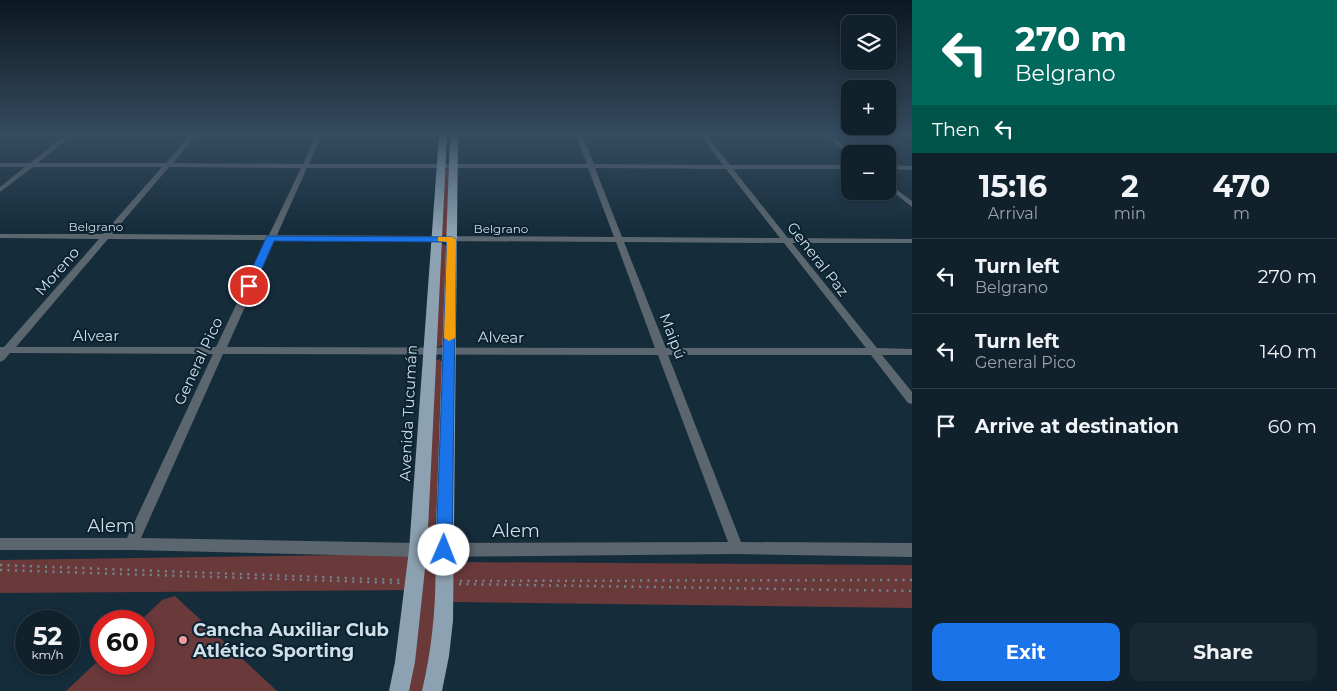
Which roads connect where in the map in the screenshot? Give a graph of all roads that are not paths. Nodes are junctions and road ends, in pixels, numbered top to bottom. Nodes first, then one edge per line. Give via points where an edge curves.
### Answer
1 (28, 167) edge
2 (166, 167) edge
3 (304, 167) edge
4 (447, 167) edge
5 (447, 167) edge
6 (591, 167) edge
7 (729, 167) edge
8 (896, 168) edge
9 (912, 168) edge
10 (0, 190) edge
11 (896, 192) edge
12 (912, 205) edge
13 (0, 236) edge
14 (105, 237) junction
15 (271, 238) junction
16 (618, 238) junction
17 (437, 239) junction
18 (452, 239) junction
19 (786, 240) junction
20 (912, 241) edge
21 (220, 350) junction
22 (430, 351) junction
23 (449, 351) junction
24 (2, 352) edge
25 (874, 352) junction
26 (912, 352) edge
27 (664, 353) junction
28 (912, 400) edge
29 (0, 544) edge
30 (131, 544) junction
31 (738, 548) junction
32 (418, 550) junction
33 (444, 550) junction
34 (912, 550) edge
35 (399, 691) edge
36 (432, 691) edge

1 - 10 street
2 - 14 street, Moreno
3 - 15 street, General Pico
4 - 17 main road, Avenida Tucumán
5 - 18 main road, Avenida Tucumán
6 - 16 street, Maipú
7 - 19 street, General Paz
8 - 9 street
11 - 12 street
13 - 14 street, Belgrano
14 - 15 street, Belgrano
14 - 24 street, Moreno
15 - 17 street, Belgrano
15 - 21 street, General Pico
16 - 18 street, Belgrano
16 - 19 street, Belgrano
16 - 27 street, Maipú
17 - 18 street, Belgrano
17 - 22 main road, Avenida Tucumán
18 - 23 main road, Avenida Tucumán
19 - 20 street, Belgrano
19 - 25 street, General Paz
21 - 22 street, Alvear
21 - 24 street, Alvear
21 - 30 street, General Pico
22 - 23 street, Alvear
22 - 32 main road, Avenida Tucumán
23 - 27 street, Alvear
23 - 33 main road, Avenida Tucumán
25 - 26 street, Alvear
25 - 27 street, Alvear
25 - 28 street, General Paz
27 - 31 street, Maipú
29 - 30 street, Alem
30 - 32 street, Alem
31 - 33 street, Alem
31 - 34 street, Alem
32 - 33 street, Alem
32 - 35 main road, Avenida Tucumán
33 - 36 main road, Avenida Tucumán via 446,584 442,644

